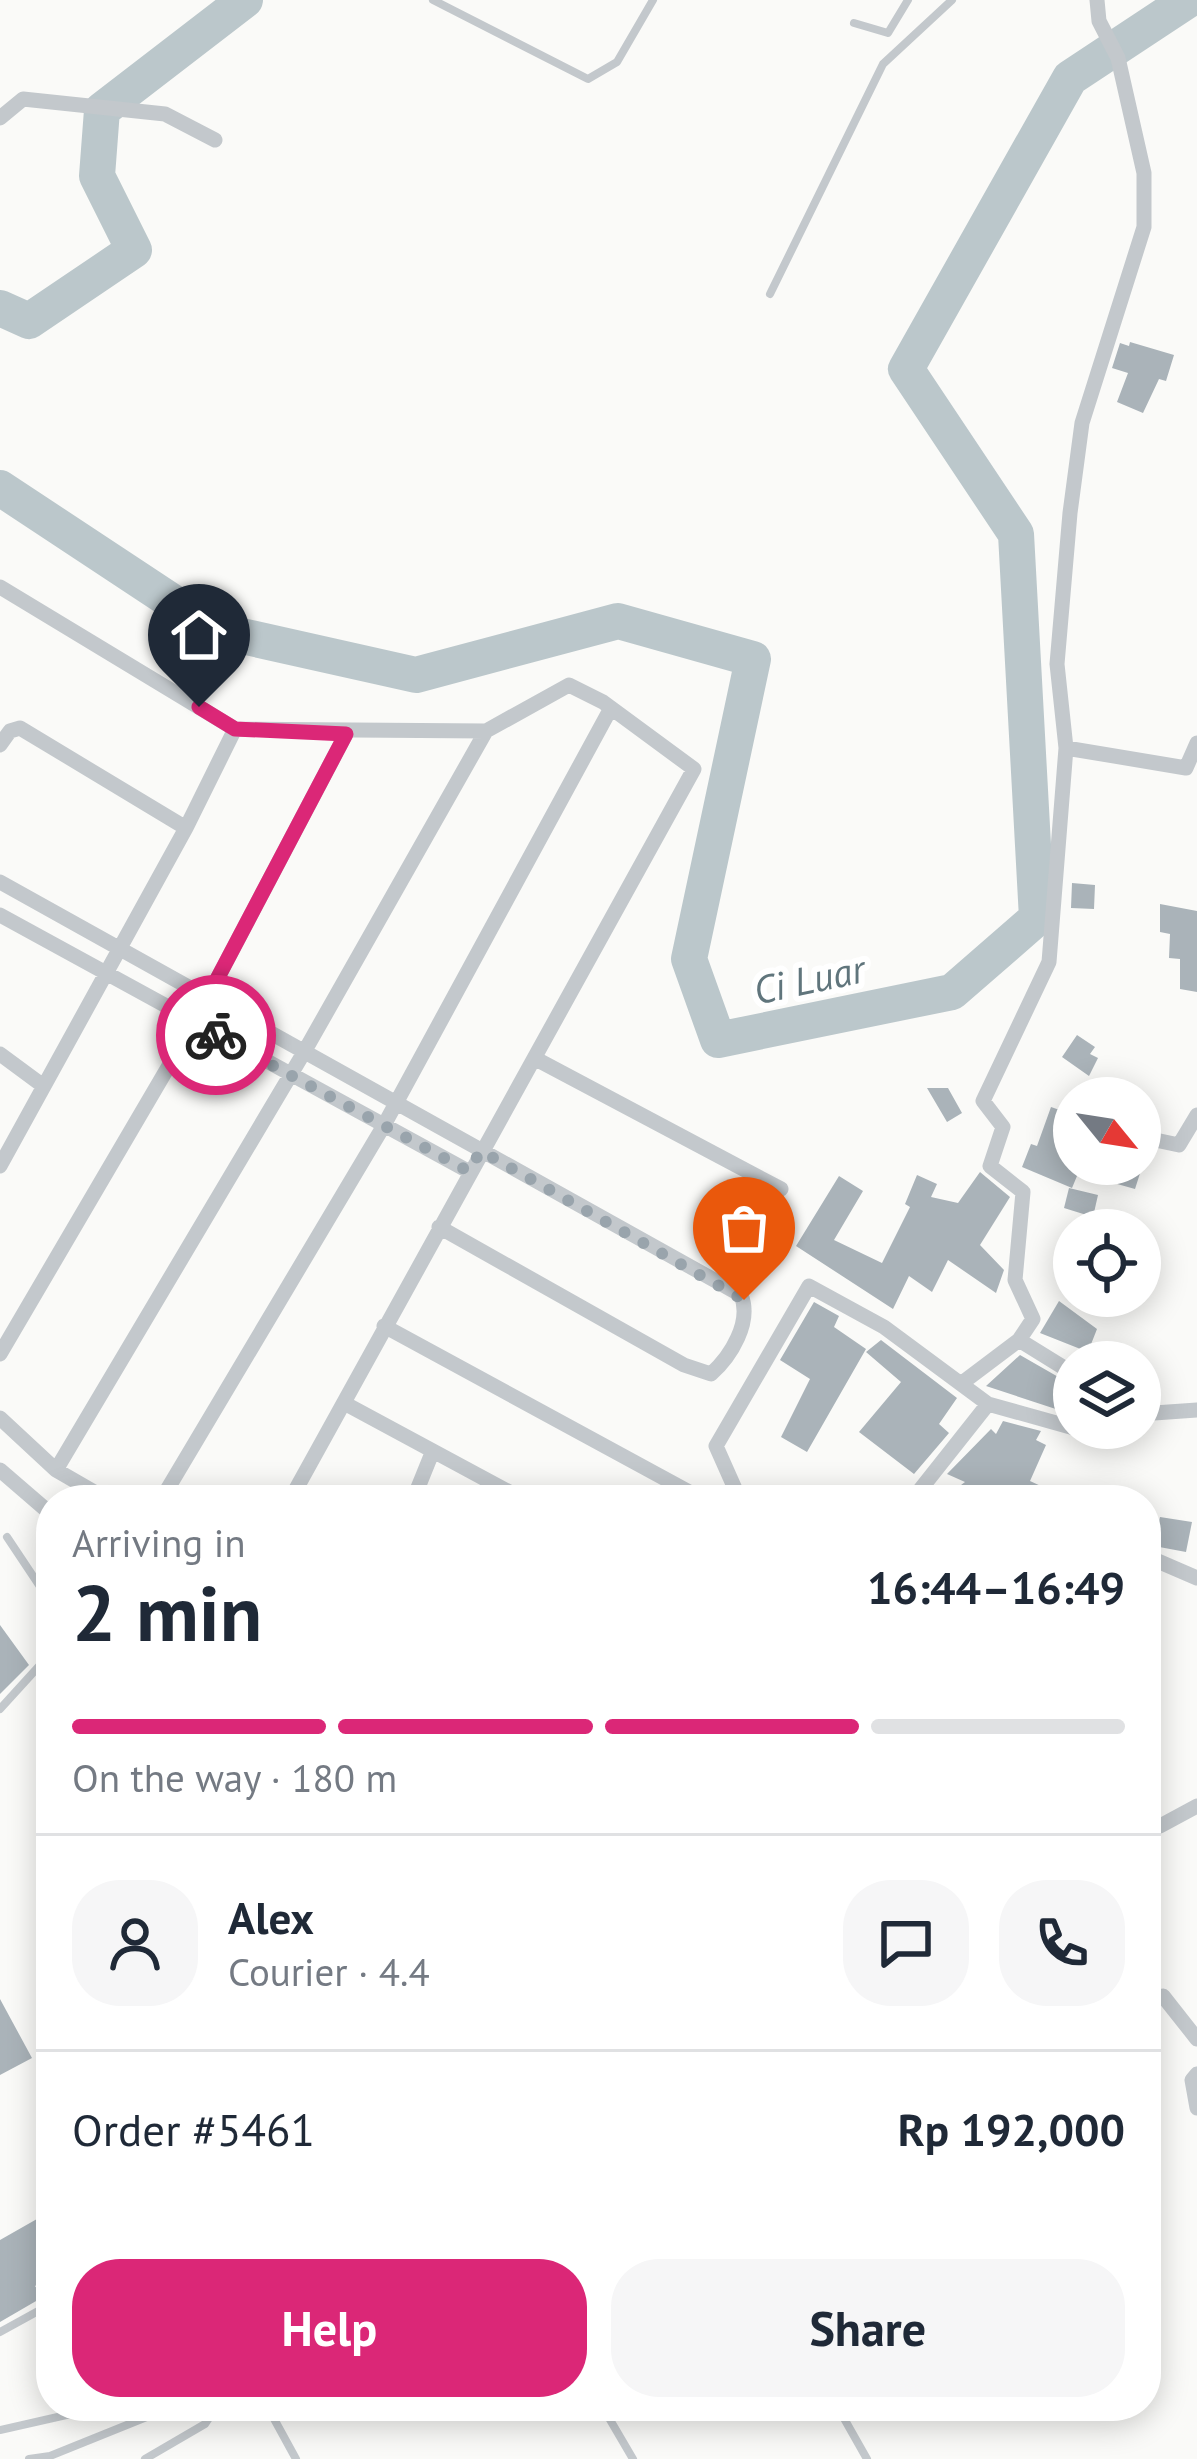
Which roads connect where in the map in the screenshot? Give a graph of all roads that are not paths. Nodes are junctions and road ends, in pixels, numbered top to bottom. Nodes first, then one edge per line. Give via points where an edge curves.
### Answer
1 (433, 0) edge
2 (653, 0) edge
3 (908, 0) edge
4 (952, 0) edge
5 (1097, 0) edge
6 (854, 23) dead end
7 (888, 33) junction
8 (905, 41) junction
9 (0, 118) edge
10 (215, 140) dead end
11 (770, 293) dead end
12 (0, 587) edge
13 (611, 708) junction
14 (235, 729) junction
15 (486, 731) junction
16 (346, 734) junction
17 (1197, 743) edge
18 (0, 745) edge
19 (1066, 748) junction
20 (186, 828) junction
21 (0, 882) edge
22 (0, 915) edge
23 (118, 951) junction
24 (107, 972) junction
25 (206, 1000) junction
26 (194, 1023) junction
27 (0, 1054) edge
28 (303, 1054) junction
29 (536, 1059) junction
30 (290, 1075) junction
31 (42, 1085) junction
32 (396, 1104) junction
33 (1197, 1115) edge
34 (383, 1127) junction
35 (1161, 1141) edge
36 (481, 1151) junction
37 (0, 1166) edge
38 (468, 1171) junction
39 (782, 1189) dead end
40 (439, 1227) junction
41 (384, 1326) junction
42 (1019, 1340) junction
43 (0, 1354) edge
44 (1053, 1360) edge
45 (962, 1383) junction
46 (344, 1403) junction
47 (988, 1404) junction
48 (1197, 1410) edge
49 (1161, 1411) edge
50 (0, 1418) edge
51 (1053, 1422) edge
52 (432, 1453) junction
53 (0, 1470) edge
54 (56, 1470) junction
55 (82, 1485) edge
56 (169, 1485) edge
57 (298, 1485) edge
58 (419, 1485) edge
59 (495, 1485) edge
60 (676, 1485) edge
61 (733, 1485) edge
62 (924, 1485) edge
63 (36, 1501) edge
64 (7, 1537) dead end
65 (1161, 1563) edge
66 (1197, 1579) edge
67 (36, 1580) edge
68 (36, 1669) edge
69 (0, 1709) edge
70 (1197, 1806) edge
71 (1161, 1825) edge
72 (1161, 1996) edge
73 (1197, 2039) edge
74 (1197, 2074) edge
75 (1197, 2108) edge
76 (36, 2312) edge
77 (0, 2332) edge
78 (40, 2421) edge
79 (139, 2421) edge
80 (207, 2421) edge
81 (275, 2421) edge
82 (611, 2421) edge
83 (845, 2421) edge
84 (0, 2430) edge
85 (51, 2458) edge
86 (29, 2459) edge
87 (145, 2459) edge
88 (296, 2459) edge
89 (634, 2459) edge
90 (867, 2459) edge

1 - 2 lane via 589,80 617,62
3 - 7 lane
4 - 8 lane
5 - 19 street via 1118,58 1146,210 1140,252 1082,424 1057,664
6 - 7 lane
7 - 8 lane
8 - 11 lane via 883,64
9 - 10 street via 23,99 173,116
12 - 14 street
13 - 15 street via 563,685
13 - 29 street via 691,764 693,774
13 - 32 street
14 - 16 street
14 - 20 street
15 - 16 street
15 - 28 street
16 - 25 street
17 - 19 street via 1186,769
18 - 20 street via 20,728
19 - 42 street via 1048,962 983,1101 1003,1127 991,1166 1018,1185 1024,1201 1015,1280 1034,1315
20 - 23 street
21 - 23 street
22 - 24 street
23 - 24 street
23 - 25 street
24 - 26 street
24 - 31 street
25 - 26 street
25 - 28 street
26 - 30 street
26 - 43 street
27 - 31 street
28 - 30 street
28 - 32 street
29 - 36 street
29 - 39 street
30 - 34 street
30 - 54 street
31 - 37 street
32 - 34 street
32 - 36 street
33 - 35 street via 1179,1145
34 - 38 street
34 - 56 street
36 - 38 street
36 - 40 street via 741,1295 736,1346 715,1372 695,1370
38 - 40 street
40 - 41 street
41 - 46 street
41 - 60 street
42 - 44 street
42 - 45 street
45 - 47 street
45 - 61 street via 809,1286 716,1446
46 - 52 street
46 - 57 street
47 - 51 street
47 - 62 street
48 - 49 street
50 - 54 street
52 - 58 street
52 - 59 street
53 - 63 street
54 - 55 street
64 - 67 lane
65 - 66 street
68 - 69 lane
70 - 71 street
72 - 73 street
74 - 75 street
76 - 77 lane
78 - 84 lane
79 - 85 lane
80 - 87 lane
81 - 88 lane
82 - 89 lane
83 - 90 lane
85 - 86 lane

